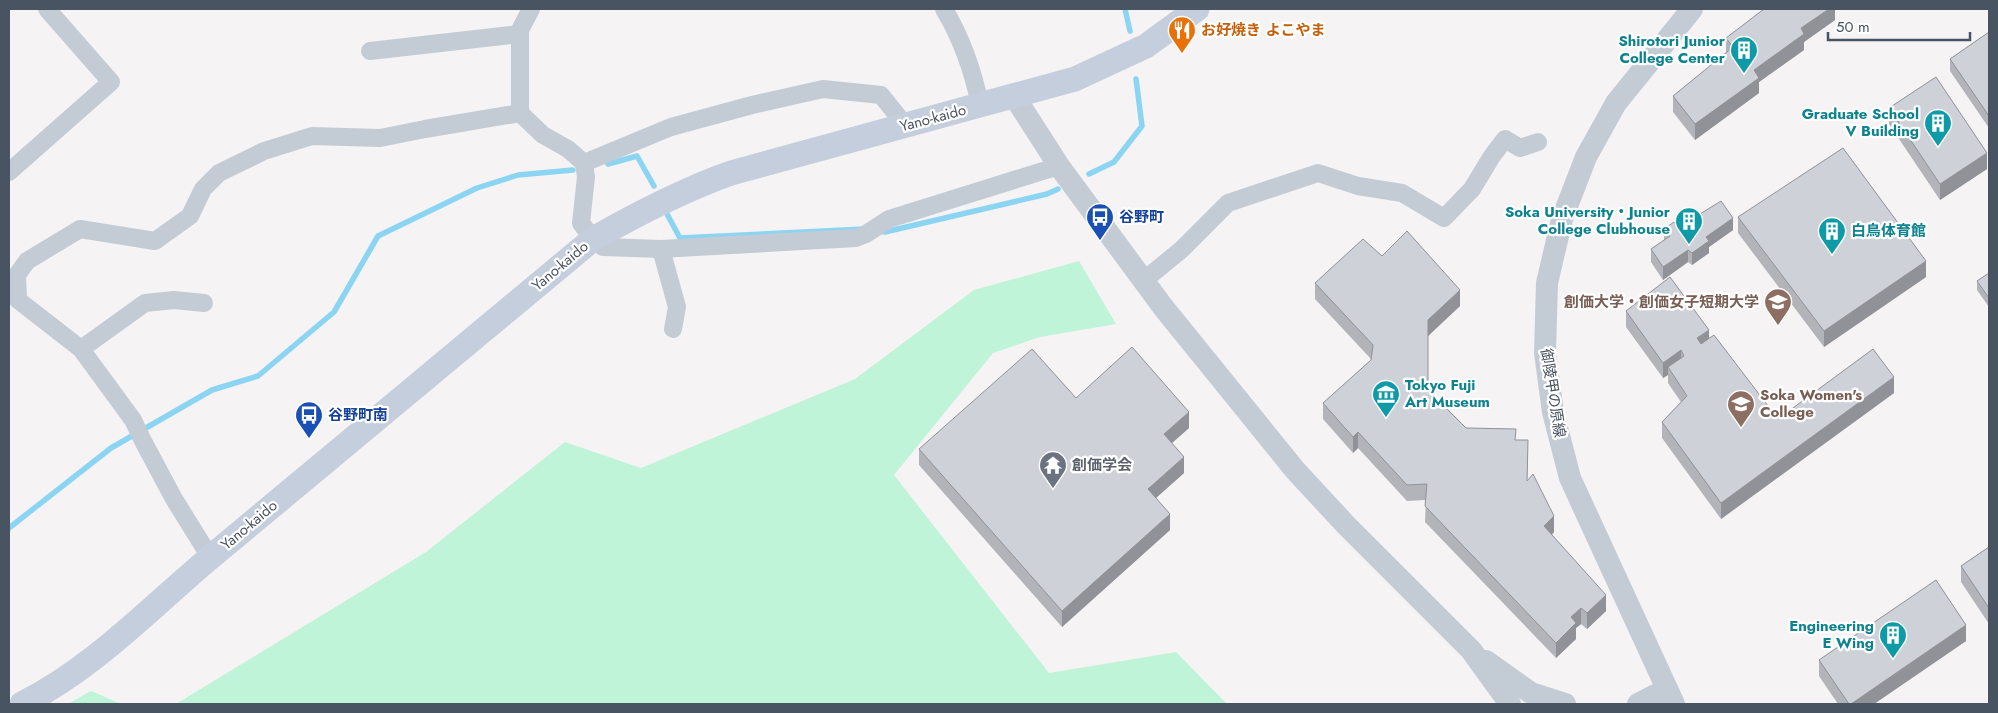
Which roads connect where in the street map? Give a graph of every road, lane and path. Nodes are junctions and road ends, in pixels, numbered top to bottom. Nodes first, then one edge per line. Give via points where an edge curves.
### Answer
1 (47, 9) edge
2 (531, 9) edge
3 (944, 9) edge
4 (1197, 9) edge
5 (1692, 9) edge
6 (520, 34) junction
7 (370, 51) dead end
8 (1014, 96) junction
9 (980, 105) junction
10 (520, 113) junction
11 (906, 125) junction
12 (1538, 142) dead end
13 (584, 164) junction
14 (1059, 166) junction
15 (9, 172) edge
16 (593, 239) junction
17 (661, 248) junction
18 (9, 277) edge
19 (1144, 280) junction
20 (18, 300) junction
21 (204, 303) dead end
22 (673, 329) dead end
23 (81, 350) junction
24 (210, 557) junction
25 (1471, 650) junction
26 (1671, 696) edge
27 (22, 704) edge
28 (1510, 704) edge
29 (1565, 704) edge
30 (1638, 704) edge

1 - 15 street via 111,82
2 - 6 street
3 - 9 street via 956,29 974,76
4 - 8 main road, Yano-kaido via 1146,46 1109,65 1075,79
5 - 26 street, 御陵甲の原線 via 1616,103 1586,157 1562,220 1547,283 1545,353 1553,412 1570,478
6 - 7 street
6 - 10 street
8 - 9 main road, Yano-kaido
8 - 14 street
9 - 11 main road, Yano-kaido
10 - 13 street via 543,135
10 - 20 street via 380,138 312,136 264,151 219,173 203,189 190,216 155,241 80,229 34,256 17,275
11 - 13 street via 881,95 823,89 671,127
11 - 16 main road, Yano-kaido via 700,184
12 - 19 street via 1520,148 1505,139 1472,189 1444,218 1402,193 1358,186 1318,173 1228,203 1181,250
13 - 16 street via 586,177 581,223
14 - 17 street via 889,219 856,238
14 - 19 street
16 - 17 street via 603,247
16 - 24 main road, Yano-kaido
17 - 22 street via 677,307
18 - 20 street
19 - 25 street via 1296,470 1345,524
20 - 23 street
21 - 23 street via 174,300 145,303
23 - 24 street via 133,420 174,499
24 - 27 main road, Yano-kaido via 108,646 43,694
25 - 28 street
25 - 29 street via 1531,693
26 - 30 street

